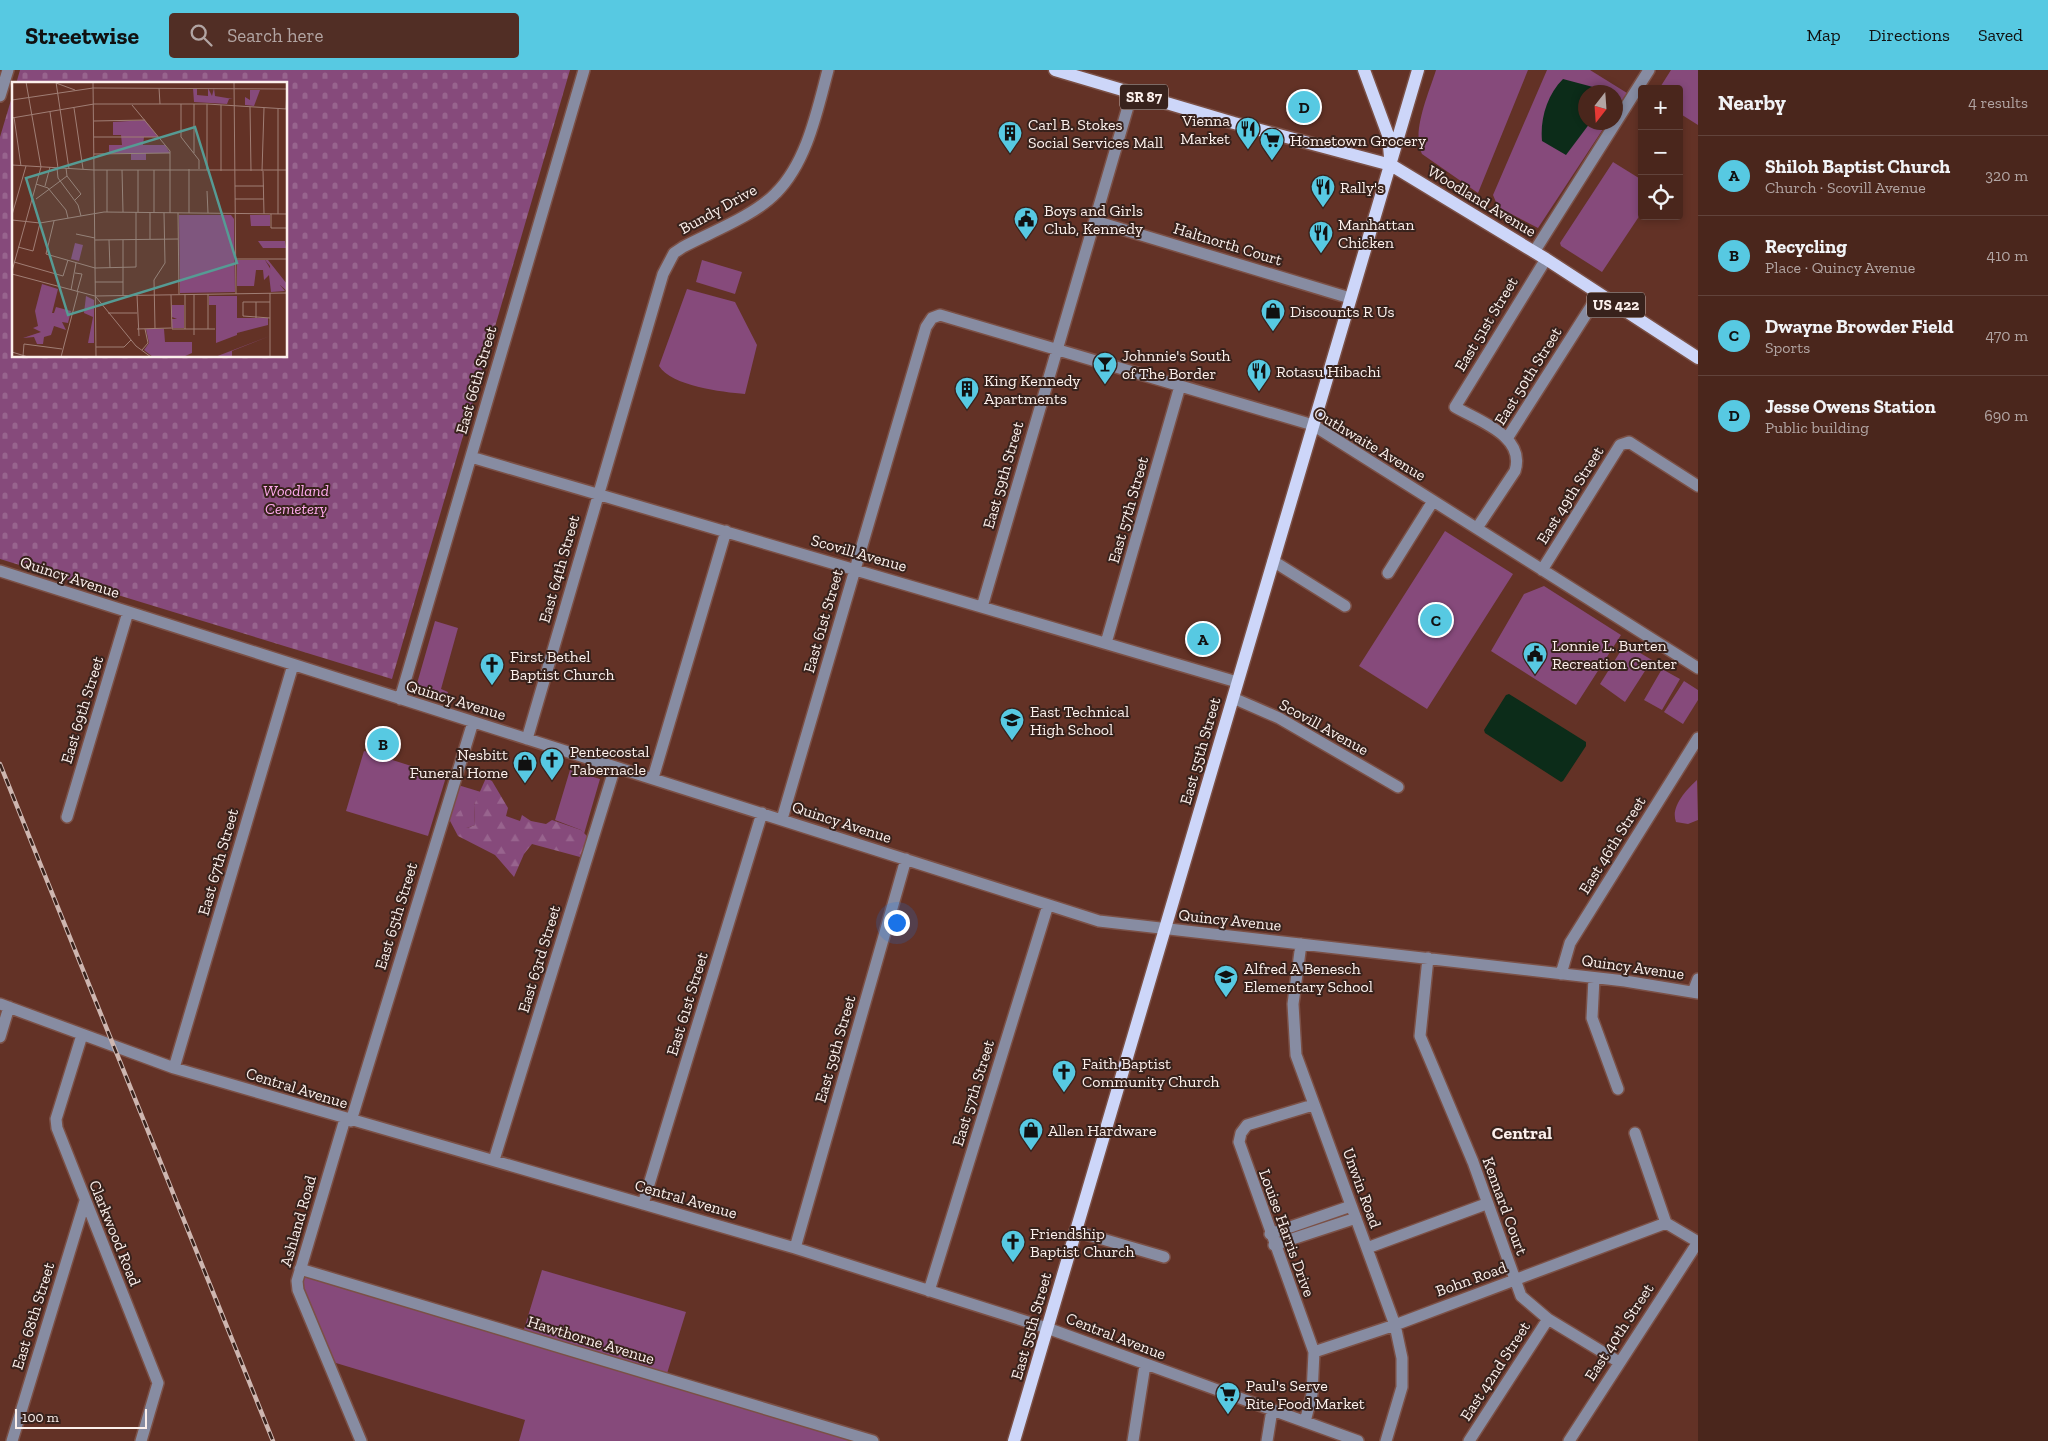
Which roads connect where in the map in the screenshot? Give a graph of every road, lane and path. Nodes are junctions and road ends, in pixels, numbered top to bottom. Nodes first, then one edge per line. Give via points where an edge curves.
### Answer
1 (8, 70) edge
2 (584, 70) edge
3 (828, 70) edge
4 (1055, 70) edge
5 (1364, 70) edge
6 (1418, 70) edge
7 (1649, 70) edge
8 (1132, 93) junction
9 (0, 96) edge
10 (1391, 165) junction
11 (1095, 221) junction
12 (1534, 252) junction
13 (1546, 259) junction
14 (1599, 294) junction
15 (1350, 298) junction
16 (932, 318) joint
17 (1056, 349) junction
18 (1698, 358) edge
19 (1180, 386) junction
20 (1313, 426) junction
21 (1508, 437) junction
22 (471, 457) junction
23 (1698, 486) edge
24 (598, 494) junction
25 (1433, 501) junction
26 (1477, 528) junction
27 (726, 531) junction
28 (1273, 561) junction
29 (855, 568) junction
30 (1542, 570) junction
31 (0, 571) edge
32 (1388, 573) dead end
33 (1345, 606) dead end
34 (982, 607) junction
35 (128, 612) junction
36 (1106, 644) junction
37 (293, 665) junction
38 (1698, 668) edge
39 (1237, 682) junction
40 (1233, 698) junction
41 (400, 699) junction
42 (473, 722) junction
43 (1698, 738) edge
44 (526, 739) junction
45 (615, 767) junction
46 (653, 778) junction
47 (1398, 787) dead end
48 (762, 813) junction
49 (67, 816) dead end
50 (782, 819) junction
51 (906, 859) junction
52 (1048, 905) junction
53 (1165, 929) junction
54 (1301, 944) junction
55 (1428, 958) junction
56 (1561, 974) junction
57 (1594, 978) junction
58 (1698, 979) edge
59 (1696, 992) edge
60 (4, 1006) edge
61 (82, 1035) junction
62 (0, 1037) edge
63 (174, 1068) junction
64 (1618, 1089) dead end
65 (1313, 1104) junction
66 (348, 1120) junction
67 (1635, 1133) dead end
68 (494, 1160) junction
69 (85, 1201) junction
70 (643, 1204) junction
71 (1486, 1204) junction
72 (1351, 1206) junction
73 (1356, 1218) junction
74 (1666, 1223) junction
75 (1075, 1231) junction
76 (1272, 1240) junction
77 (1698, 1242) edge
78 (795, 1248) junction
79 (1367, 1248) junction
80 (1164, 1257) dead end
81 (300, 1269) junction
82 (1515, 1281) junction
83 (930, 1291) junction
84 (1548, 1319) junction
85 (1395, 1325) junction
86 (1047, 1328) junction
87 (1314, 1352) junction
88 (1619, 1362) junction
89 (1145, 1365) junction
90 (1272, 1410) junction
91 (1305, 1422) junction
92 (12, 1441) edge
93 (141, 1441) edge
94 (361, 1441) edge
95 (873, 1441) edge
96 (1014, 1441) edge
97 (1133, 1441) edge
98 (1267, 1441) edge
99 (1358, 1441) edge
100 (1386, 1441) edge
101 (1469, 1441) edge
102 (1569, 1441) edge

1 - 9 street
2 - 22 street, East 66th Street
3 - 24 street, Bundy Drive via 802,152 793,172 776,193 754,210 674,253 662,274
4 - 8 main road, Woodland Avenue / SR 87
5 - 10 main road via 1388,134
6 - 10 main road, East 55th Street
7 - 12 street
8 - 10 main road, Woodland Avenue / SR 87
8 - 11 street, East 59th Street
10 - 12 main road, Woodland Avenue / US 422
10 - 15 main road, East 55th Street
11 - 15 street, Haltnorth Court
11 - 17 street, East 59th Street
12 - 13 main road, Woodland Avenue / US 422
13 - 14 main road, Woodland Avenue / US 422
13 - 21 street, East 51st Street via 1455,407
14 - 18 main road, Woodland Avenue / US 422
14 - 21 street, East 50th Street
15 - 20 main road, East 55th Street
16 - 17 street, Outhwaite Avenue via 940,315
16 - 29 street, East 61st Street via 926,327
17 - 19 street, Outhwaite Avenue
17 - 34 street, East 59th Street
19 - 20 street, Outhwaite Avenue
19 - 36 street, East 57th Street
20 - 25 street, Outhwaite Avenue
20 - 28 main road, East 55th Street
21 - 26 street, East 50th Street via 1516,452 1518,462 1515,471
22 - 24 street, Scovill Avenue
22 - 41 street, East 66th Street
23 - 30 street, East 49th Street via 1629,442 1620,445
24 - 27 street, Scovill Avenue
24 - 44 street, East 64th Street
25 - 26 street, Outhwaite Avenue
25 - 32 street
26 - 30 street, Outhwaite Avenue
27 - 29 street, Scovill Avenue
27 - 46 street
28 - 33 street
28 - 39 main road, East 55th Street
29 - 34 street, Scovill Avenue
29 - 50 street, East 61st Street
30 - 38 street, Outhwaite Avenue
31 - 35 street, Quincy Avenue
34 - 36 street, Scovill Avenue
35 - 37 street, Quincy Avenue
35 - 49 street, East 69th Street
36 - 39 street, Scovill Avenue
37 - 41 street, Quincy Avenue
37 - 63 street, East 67th Street
39 - 40 main road, East 55th Street
40 - 47 street, Scovill Avenue via 1278,718
40 - 53 main road, East 55th Street
41 - 42 street, Quincy Avenue
42 - 44 street, Quincy Avenue
42 - 66 street, East 65th Street
43 - 56 street, East 46th Street via 1570,943
44 - 45 street, Quincy Avenue
45 - 46 street, Quincy Avenue
45 - 68 street, East 63rd Street
46 - 48 street, Quincy Avenue
48 - 50 street, Quincy Avenue
48 - 70 street, East 61st Street
50 - 51 street, Quincy Avenue
51 - 52 street, Quincy Avenue
51 - 78 street, East 59th Street
52 - 53 street, Quincy Avenue via 1099,921
52 - 83 street, East 57th Street
53 - 54 street, Quincy Avenue
53 - 75 main road, East 55th Street
54 - 55 street, Quincy Avenue
54 - 65 street, Unwin Road via 1293,1030 1296,1055
55 - 56 street, Quincy Avenue
55 - 71 street, Kennard Court via 1420,1036 1475,1167
56 - 57 street, Quincy Avenue
57 - 59 street, Quincy Avenue
57 - 64 street via 1592,1018
58 - 59 street
60 - 61 street, Central Avenue
60 - 62 street
61 - 63 street, Central Avenue
61 - 69 street, Clarkwood Road via 56,1119
63 - 66 street, Central Avenue
65 - 72 street, Unwin Road
65 - 76 street, Louise Harris Drive via 1247,1124 1241,1133 1239,1147
66 - 68 street, Central Avenue
66 - 81 street, Ashland Road
67 - 74 street
68 - 70 street, Central Avenue
69 - 92 street, East 68th Street
69 - 93 street, Clarkwood Road via 158,1383
70 - 78 street, Central Avenue
71 - 79 street
71 - 82 street, Kennard Court
72 - 73 street, Unwin Road
72 - 76 street
73 - 76 street
73 - 79 street, Unwin Road
74 - 77 street
74 - 82 street, Bohn Road
75 - 80 street
75 - 86 main road, East 55th Street
76 - 87 street, Louise Harris Drive
77 - 88 street, East 40th Street
78 - 83 street, Central Avenue
79 - 85 street, Unwin Road
81 - 94 street, Ashland Road via 298,1290
81 - 95 street, Hawthorne Avenue
82 - 84 street, Kennard Court via 1521,1296
82 - 85 street, Bohn Road
83 - 86 street, Central Avenue
84 - 88 street, Kennard Court
84 - 101 street, East 42nd Street
85 - 87 street, Bohn Road
85 - 100 street, Unwin Road via 1402,1358 1402,1387
86 - 89 street, Central Avenue
86 - 96 main road, East 55th Street
87 - 91 street, Louise Harris Drive via 1312,1394
88 - 102 street, East 40th Street
89 - 90 street, Central Avenue
89 - 97 street
90 - 91 street, Central Avenue
90 - 98 street
91 - 99 street, Central Avenue

